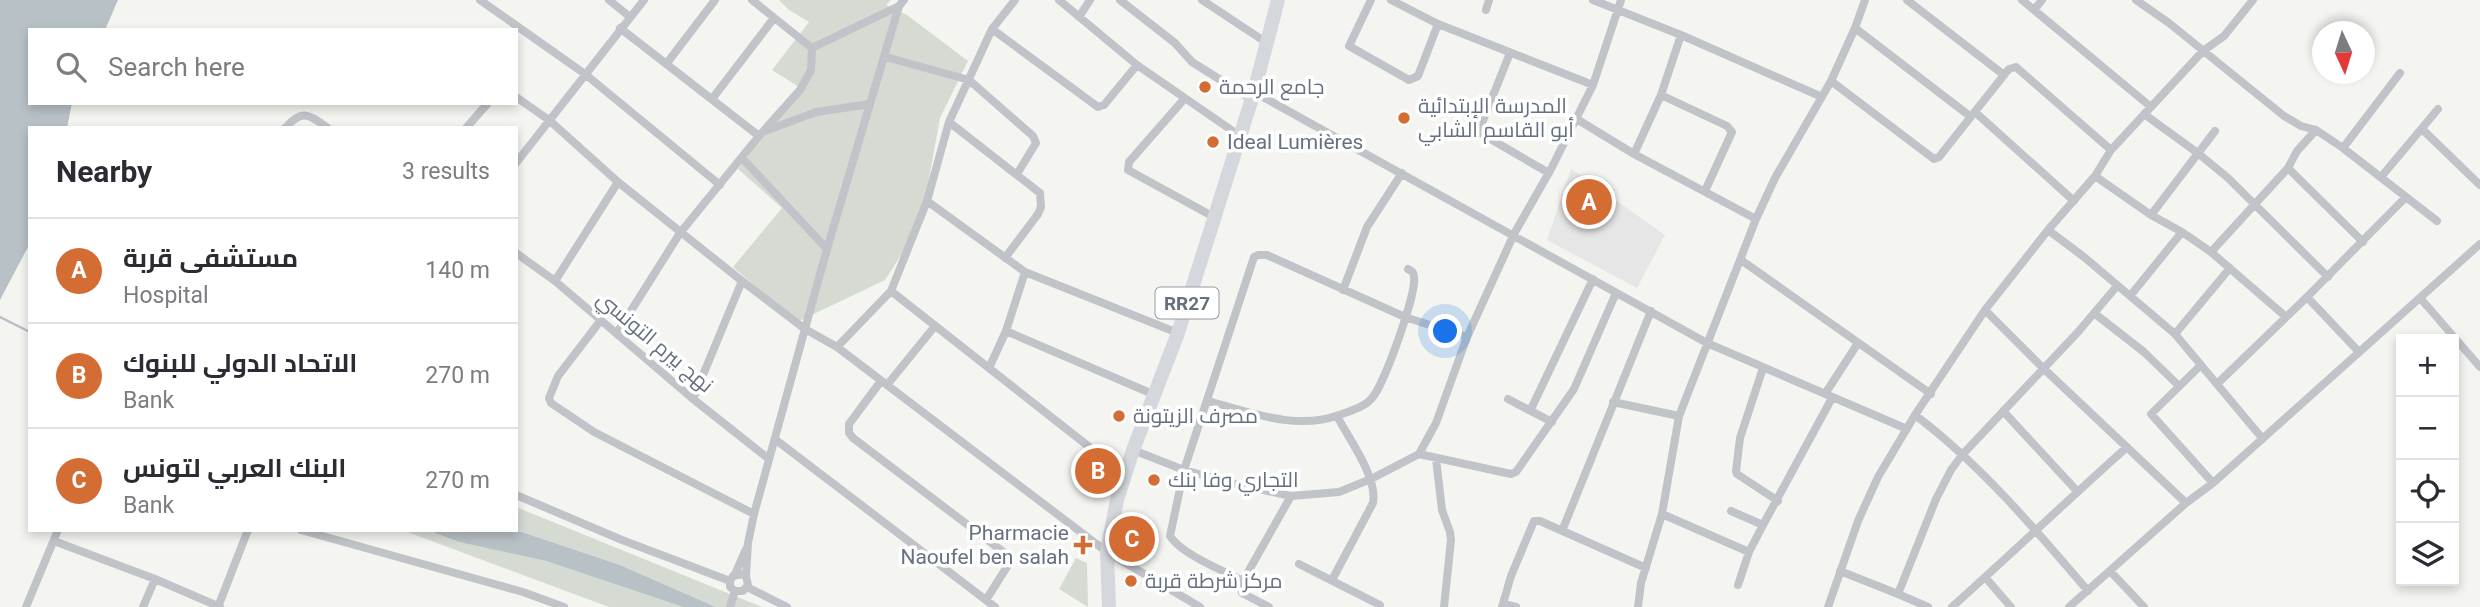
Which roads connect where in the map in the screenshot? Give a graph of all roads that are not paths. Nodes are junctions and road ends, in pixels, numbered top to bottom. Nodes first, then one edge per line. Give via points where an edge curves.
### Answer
1 (480, 0) edge
2 (610, 0) edge
3 (644, 0) edge
4 (715, 0) edge
5 (751, 0) edge
6 (1015, 0) edge
7 (1059, 0) edge
8 (1090, 0) edge
9 (1120, 0) edge
10 (1202, 0) edge
11 (1278, 0) edge
12 (1371, 0) edge
13 (1391, 0) edge
14 (1489, 0) edge
15 (1593, 0) edge
16 (1621, 0) edge
17 (1865, 0) edge
18 (1906, 0) edge
19 (2022, 0) edge
20 (2042, 0) edge
21 (2136, 0) edge
22 (2253, 0) edge
23 (901, 3) edge
24 (1486, 10) dead end
25 (2034, 10) junction
26 (1617, 11) junction
27 (630, 17) junction
28 (1079, 17) junction
29 (774, 18) junction
30 (1438, 24) junction
31 (620, 28) junction
32 (1855, 28) junction
33 (992, 29) junction
34 (1681, 35) junction
35 (1267, 43) junction
36 (812, 48) junction
37 (2203, 51) junction
38 (1510, 54) junction
39 (886, 57) junction
40 (667, 63) junction
41 (1138, 65) junction
42 (2400, 73) dead end
43 (585, 74) junction
44 (2004, 75) junction
45 (969, 80) junction
46 (1831, 81) junction
47 (1593, 85) junction
48 (1661, 95) junction
49 (1253, 96) junction
50 (1185, 97) junction
51 (1822, 97) junction
52 (518, 98) edge
53 (712, 99) junction
54 (870, 104) junction
55 (486, 105) edge
56 (2151, 107) junction
57 (2438, 109) dead end
58 (1973, 114) junction
59 (2144, 114) junction
60 (1576, 118) junction
61 (549, 120) junction
62 (949, 122) junction
63 (287, 126) edge
64 (325, 126) edge
65 (468, 126) edge
66 (2422, 129) junction
67 (2316, 130) junction
68 (2215, 131) dead end
69 (761, 134) junction
70 (1240, 136) junction
71 (2343, 148) junction
72 (2111, 150) junction
73 (2199, 154) junction
74 (1634, 155) junction
75 (742, 158) junction
76 (518, 160) edge
77 (2288, 168) junction
78 (1402, 173) junction
79 (1549, 173) junction
80 (1017, 174) junction
81 (2095, 176) junction
82 (2381, 177) junction
83 (618, 182) junction
84 (720, 185) junction
85 (2480, 185) edge
86 (1705, 191) junction
87 (2405, 198) junction
88 (927, 201) junction
89 (2074, 201) junction
90 (2255, 204) junction
91 (2151, 215) junction
92 (1214, 217) junction
93 (1756, 219) junction
94 (2437, 222) dead end
95 (2048, 230) junction
96 (2182, 232) junction
97 (680, 233) junction
98 (1514, 234) junction
99 (2363, 242) junction
100 (2480, 244) edge
101 (827, 249) junction
102 (2211, 252) junction
103 (518, 254) edge
104 (1005, 258) junction
105 (1741, 260) junction
106 (2230, 268) junction
107 (1408, 269) dead end
108 (1025, 272) junction
109 (2328, 277) junction
110 (1593, 279) junction
111 (555, 281) junction
112 (742, 281) junction
113 (2117, 286) junction
114 (1343, 290) junction
115 (891, 291) junction
116 (1616, 293) junction
117 (2130, 296) junction
118 (2307, 297) junction
119 (2421, 299) junction
120 (1985, 310) junction
121 (1651, 311) junction
122 (2094, 313) junction
123 (2285, 316) junction
124 (1405, 317) junction
125 (601, 320) junction
126 (935, 326) junction
127 (805, 329) junction
128 (1006, 331) junction
129 (617, 333) junction
130 (1178, 333) junction
131 (2175, 334) junction
132 (1467, 337) junction
133 (1707, 343) junction
134 (1858, 343) junction
135 (837, 347) junction
136 (2359, 352) junction
137 (2201, 365) junction
138 (2480, 367) edge
139 (1763, 368) junction
140 (989, 369) junction
141 (2043, 369) junction
142 (884, 383) junction
143 (2217, 384) junction
144 (2178, 385) junction
145 (1930, 394) junction
146 (1155, 395) junction
147 (1828, 396) junction
148 (693, 399) junction
149 (1508, 399) dead end
150 (1208, 401) junction
151 (1613, 402) junction
152 (1531, 409) junction
153 (2003, 411) junction
154 (1679, 415) junction
155 (1915, 415) junction
156 (1337, 416) junction
157 (1552, 422) junction
158 (1907, 429) junction
159 (2262, 438) junction
160 (776, 440) junction
161 (2127, 446) junction
162 (1133, 450) junction
163 (1419, 454) junction
164 (1962, 455) junction
165 (769, 459) junction
166 (1436, 459) junction
167 (1184, 470) junction
168 (1125, 475) junction
169 (1371, 479) junction
170 (2213, 483) junction
171 (2077, 491) junction
172 (518, 496) edge
173 (1291, 496) junction
174 (1778, 500) junction
175 (2186, 503) junction
176 (1731, 511) dead end
177 (754, 514) junction
178 (1662, 514) junction
179 (1763, 525) junction
180 (1562, 531) junction
181 (2037, 531) junction
182 (57, 532) edge
183 (247, 532) edge
184 (308, 532) edge
185 (54, 541) junction
186 (748, 543) junction
187 (1107, 552) junction
188 (1749, 552) junction
189 (1299, 564) dead end
190 (1646, 568) junction
191 (1840, 571) junction
192 (2110, 571) junction
193 (746, 576) junction
194 (1984, 577) junction
195 (732, 578) junction
196 (155, 579) junction
197 (1332, 580) junction
198 (1243, 581) junction
199 (1738, 585) dead end
200 (747, 587) junction
201 (2088, 591) junction
202 (734, 593) junction
203 (1898, 594) junction
204 (986, 600) junction
205 (1183, 603) edge
206 (1913, 603) edge
207 (1380, 605) dead end
208 (1503, 605) edge
209 (26, 607) edge
210 (143, 607) edge
211 (219, 607) edge
212 (564, 607) edge
213 (730, 607) edge
214 (787, 607) edge
215 (995, 607) edge
216 (1109, 607) edge
217 (1200, 607) edge
218 (1269, 607) edge
219 (1444, 607) edge
220 (1516, 607) edge
221 (1638, 607) edge
222 (1828, 607) edge
223 (1928, 607) edge
224 (1952, 607) edge
225 (2011, 607) edge
226 (2069, 607) edge
227 (2144, 607) edge

1 - 43 street
2 - 27 street
3 - 27 street
4 - 40 street
5 - 29 street
6 - 33 street
7 - 28 street
8 - 28 street
9 - 49 street via 1192,62
10 - 35 street
11 - 35 highway, RR27
12 - 30 street via 1349,46 1409,80 1418,76
13 - 30 street
14 - 24 street
15 - 26 street
16 - 26 street
17 - 32 street
18 - 44 street
19 - 25 street
20 - 25 street
21 - 37 street
22 - 37 street via 2224,36
23 - 36 street
23 - 39 street
25 - 56 street
26 - 34 street
26 - 47 street
27 - 31 street
28 - 41 street
29 - 36 street
29 - 53 street
30 - 38 street
31 - 40 street
31 - 43 street
32 - 46 street
32 - 58 street
33 - 41 street via 1098,107
33 - 45 street
34 - 48 street
34 - 51 street
35 - 49 highway, RR27
36 - 69 street via 807,80
37 - 56 street
37 - 67 street via 2284,116
38 - 47 street
38 - 79 street via 1480,133
39 - 45 street
39 - 54 street
40 - 53 street
41 - 50 street
42 - 71 street
43 - 61 street
43 - 84 street
44 - 58 street
44 - 72 street via 2012,67 2018,68
45 - 62 street
45 - 80 street via 1036,140
46 - 51 street
46 - 58 street via 1932,159 1939,157
47 - 60 street
48 - 74 street
48 - 86 street via 1732,132
49 - 70 highway, RR27
49 - 78 street
50 - 70 street
50 - 92 street via 1127,167
51 - 93 street
52 - 61 street
53 - 69 street
54 - 69 street via 816,113
54 - 101 street
55 - 65 street
56 - 59 street
57 - 66 street
58 - 89 street
59 - 72 street
59 - 73 street
60 - 74 street
60 - 79 street
61 - 76 street
61 - 83 street
62 - 80 street
62 - 88 street
63 - 64 street via 301,114
66 - 82 street
66 - 85 street
67 - 71 street
67 - 77 street
68 - 73 street
69 - 75 street
70 - 92 highway, RR27
71 - 82 street
72 - 81 street
73 - 90 street
73 - 91 street
74 - 86 street
75 - 84 street
75 - 101 street
77 - 90 street
77 - 99 street
78 - 98 street
78 - 114 street via 1367,227
79 - 98 street
80 - 104 street via 1040,193 1041,206
81 - 89 street
81 - 91 street
82 - 87 street
83 - 97 street
83 - 111 street
84 - 97 street
86 - 93 street
87 - 94 street
87 - 99 street
88 - 104 street
88 - 115 street
89 - 95 street
90 - 102 street
90 - 109 street
91 - 96 street
92 - 130 highway, RR27
93 - 105 street
95 - 113 street
95 - 120 street
96 - 102 street
96 - 117 street
97 - 112 street
97 - 129 street
98 - 110 street
98 - 132 street
99 - 109 street
100 - 119 street
101 - 127 street
102 - 106 street
103 - 111 street, نهج بيرم التونسي
104 - 108 street
105 - 133 street
105 - 134 street
106 - 123 street
106 - 131 street
107 - 124 street via 1415,278
108 - 128 street
108 - 130 street
109 - 118 street
110 - 116 street
110 - 152 street
111 - 125 street, نهج بيرم التونسي
112 - 127 street
112 - 148 street
113 - 117 street
113 - 122 street
114 - 124 street
114 - 150 street via 1267,255 1254,257
115 - 126 street
115 - 135 street
116 - 121 street
116 - 157 street via 1583,373
117 - 131 street
118 - 123 street
118 - 136 street
119 - 136 street
119 - 138 street
120 - 141 street
120 - 145 street
121 - 133 street
121 - 151 street
122 - 141 street
122 - 144 street
123 - 143 street
124 - 132 street
124 - 156 street via 1377,392 1370,401
125 - 129 street, نهج بيرم التونسي
125 - 177 street via 554,384 551,403 594,432
126 - 140 street
126 - 142 street
127 - 135 street
127 - 160 street
128 - 140 street
128 - 146 street
129 - 148 street, نهج بيرم التونسي
130 - 146 highway, RR27
131 - 137 street
132 - 163 street via 1449,393
133 - 139 street
133 - 154 street
134 - 145 street
134 - 147 street
135 - 142 street
136 - 159 street
137 - 143 street
137 - 144 street
139 - 147 street
139 - 174 street via 1740,438 1736,471
140 - 168 street
141 - 153 street
141 - 161 street
142 - 187 street
142 - 204 street via 849,424 849,433 1010,557
143 - 159 street
144 - 170 street via 2152,417
145 - 155 street
146 - 162 highway, RR27
147 - 158 street
147 - 174 street
148 - 165 street, نهج بيرم التونسي
149 - 152 street
150 - 156 street via 1301,422
150 - 167 street
151 - 154 street
151 - 180 street
152 - 157 street
153 - 164 street
153 - 171 street
154 - 178 street
155 - 158 street
155 - 164 street
156 - 169 street
157 - 166 street via 1514,473
158 - 191 street via 1878,477
159 - 170 street
160 - 165 street
160 - 204 street
161 - 171 street
161 - 175 street
162 - 167 street
162 - 168 highway, RR27
163 - 166 street
163 - 169 street
164 - 181 street
164 - 203 street via 1940,491
165 - 177 street
166 - 219 street via 1451,540
167 - 173 street
167 - 198 street via 1170,536 1174,543
168 - 187 highway, RR27
169 - 173 street via 1339,492
169 - 197 street via 1373,503
170 - 175 street
171 - 181 street
172 - 195 street via 622,540
173 - 198 street
174 - 179 street
175 - 192 street
176 - 179 street
177 - 186 street
178 - 188 street
178 - 190 street
179 - 188 street
180 - 190 street
180 - 208 street via 1534,521
181 - 194 street
181 - 201 street
182 - 185 street
183 - 211 street
184 - 212 street
185 - 196 street
185 - 209 street
186 - 193 street
186 - 195 street
187 - 205 street
187 - 216 highway, RR27
188 - 199 street
189 - 197 street
190 - 221 street
191 - 203 street
191 - 222 street
192 - 201 street
192 - 227 street
193 - 195 street
193 - 200 street
194 - 224 street
194 - 225 street
195 - 202 street
196 - 210 street
196 - 211 street
197 - 207 street
198 - 218 street via 1242,593
200 - 202 street
200 - 214 street
201 - 226 street
202 - 213 street
203 - 206 street
204 - 215 street
205 - 217 street
206 - 223 street
208 - 220 street

